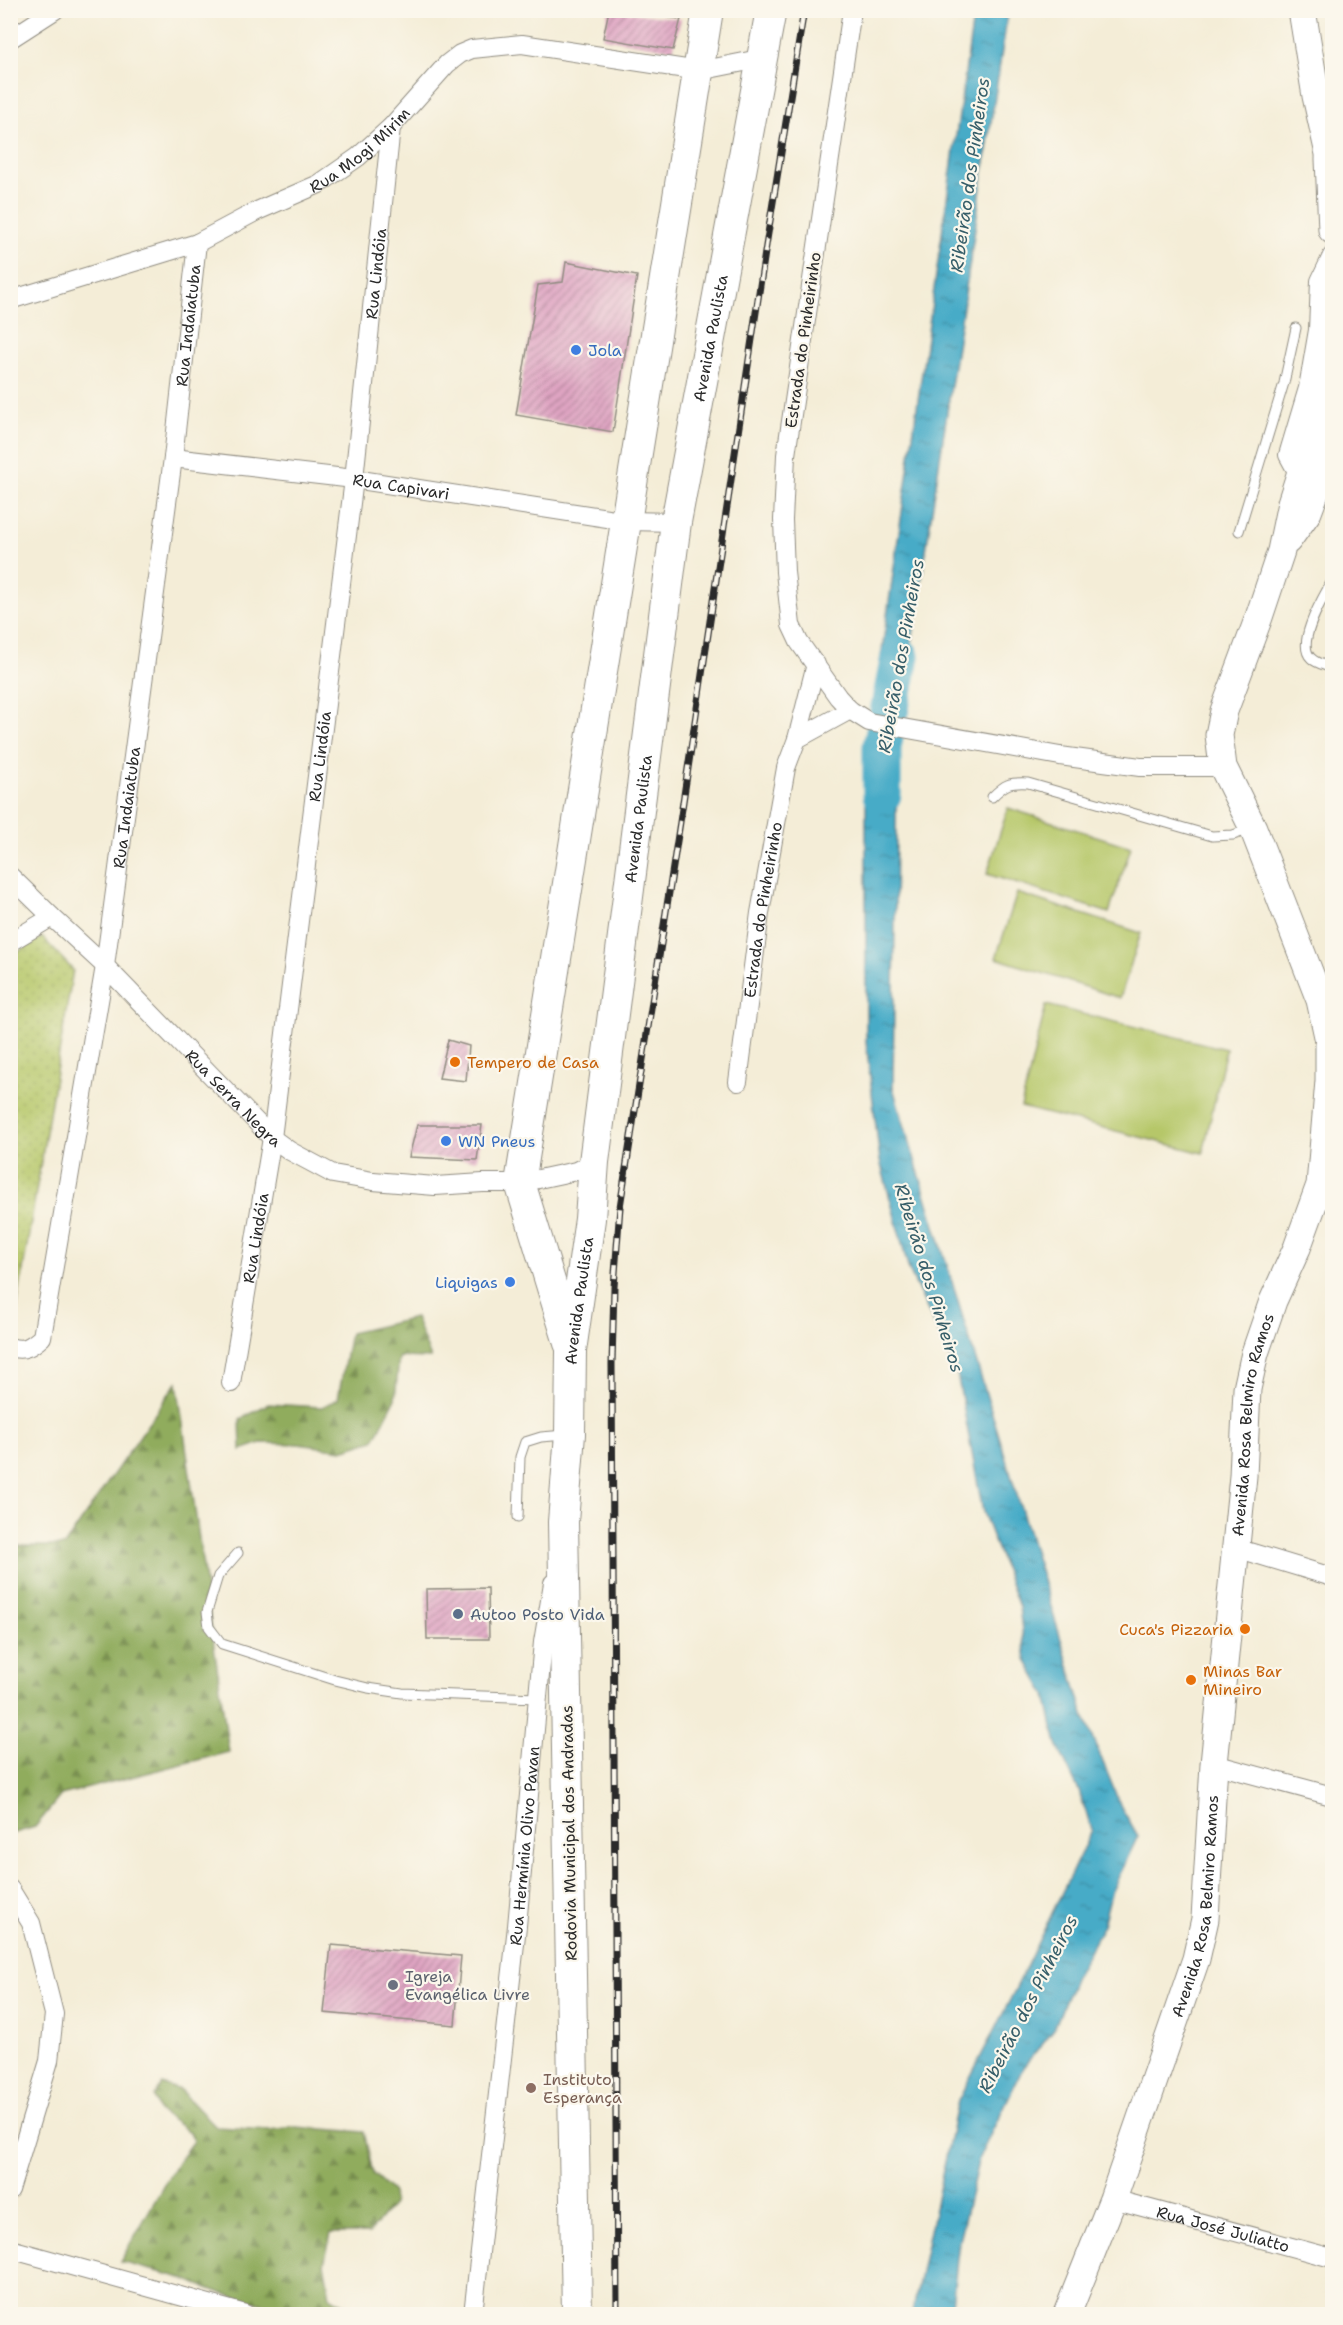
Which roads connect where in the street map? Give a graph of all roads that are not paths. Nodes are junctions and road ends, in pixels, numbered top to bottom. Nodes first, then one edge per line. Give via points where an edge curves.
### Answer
1 (55, 10) edge
2 (708, 10) edge
3 (771, 10) edge
4 (852, 10) edge
5 (1302, 10) edge
6 (10, 39) edge
7 (764, 58) junction
8 (699, 71) junction
9 (391, 127) junction
10 (1331, 163) edge
11 (1332, 230) edge
12 (197, 243) junction
13 (1332, 256) edge
14 (10, 300) edge
15 (1296, 327) dead end
16 (1332, 365) edge
17 (1332, 408) edge
18 (173, 458) junction
19 (1323, 468) edge
20 (354, 478) junction
21 (627, 521) junction
22 (676, 522) junction
23 (1239, 531) dead end
24 (1332, 581) edge
25 (816, 664) junction
26 (1332, 668) edge
27 (850, 710) junction
28 (797, 739) junction
29 (1223, 767) junction
30 (992, 797) dead end
31 (1253, 828) junction
32 (10, 876) edge
33 (52, 917) junction
34 (10, 942) edge
35 (105, 966) junction
36 (738, 1082) dead end
37 (272, 1138) junction
38 (594, 1162) junction
39 (520, 1183) junction
40 (1326, 1187) edge
41 (12, 1348) edge
42 (571, 1351) junction
43 (231, 1383) dead end
44 (570, 1434) junction
45 (518, 1517) dead end
46 (563, 1522) junction
47 (1236, 1548) junction
48 (238, 1553) dead end
49 (1332, 1577) edge
50 (538, 1698) junction
51 (1214, 1764) junction
52 (1332, 1796) edge
53 (10, 1889) edge
54 (10, 2190) edge
55 (1113, 2199) junction
56 (10, 2249) edge
57 (1332, 2258) edge
58 (245, 2314) edge
59 (473, 2314) edge
60 (577, 2314) edge
61 (1067, 2314) edge

1 - 6 street
2 - 8 main road, Avenida Paulista
3 - 7 main road, Avenida Paulista
4 - 25 street, Estrada do Pinheirinho via 786,455 783,520 791,625
5 - 10 main road
7 - 8 street, Rua Mogi Mirim
7 - 22 main road, Avenida Paulista
8 - 9 street, Rua Mogi Mirim via 522,44 472,49 447,64
8 - 21 main road, Avenida Paulista
9 - 12 street, Rua Mogi Mirim via 358,157 319,184
9 - 20 street, Rua Lindóia
10 - 11 main road
12 - 14 street, Rua Mogi Mirim
12 - 18 street, Rua Indaiatuba
13 - 19 street via 1320,281 1318,330 1308,388 1288,455
15 - 23 lane via 1284,383
16 - 19 main road, Avenida Rosa Belmiro Ramos via 1322,407
17 - 19 main road
18 - 20 street, Rua Capivari
18 - 35 street, Rua Indaiatuba
19 - 29 main road, Avenida Rosa Belmiro Ramos via 1308,512 1281,551 1224,711 1219,735
20 - 21 street, Rua Capivari
20 - 37 street, Rua Lindóia
21 - 22 street, Rua Capivari
21 - 39 main road, Avenida Paulista
22 - 38 main road, Avenida Paulista
24 - 26 lane via 1313,618 1306,645 1310,657
25 - 27 street, Estrada do Pinheirinho
25 - 28 street, Estrada do Pinheirinho
27 - 28 street
27 - 29 street, Estrada do Pinheirinho via 869,722 1060,756 1140,767
28 - 36 street, Estrada do Pinheirinho via 786,768 762,902
29 - 31 main road, Avenida Rosa Belmiro Ramos
30 - 31 lane via 1012,782 1028,783 1212,836 1233,835
31 - 40 main road, Avenida Rosa Belmiro Ramos via 1320,1000 1329,1041
32 - 33 street, Rua Serra Negra
33 - 34 street
33 - 35 street, Rua Serra Negra
35 - 37 street, Rua Serra Negra
35 - 41 street, Rua Indaiatuba via 42,1337 22,1350
37 - 39 street, Rua Serra Negra via 333,1174 435,1185
37 - 43 street, Rua Lindóia
38 - 39 street, Rua Serra Negra via 576,1171
38 - 42 main road, Avenida Paulista
39 - 42 main road, Avenida Paulista
40 - 47 main road, Avenida Rosa Belmiro Ramos via 1273,1301 1255,1353 1247,1389
42 - 44 main road, Rodovia Municipal dos Andradas
44 - 45 lane via 525,1442 520,1457
44 - 46 main road, Rodovia Municipal dos Andradas
46 - 50 street, Rua Hermínia Olivo Pavan
46 - 60 main road, Rodovia Municipal dos Andradas
47 - 49 street
47 - 51 main road, Avenida Rosa Belmiro Ramos
48 - 50 lane via 218,1576 207,1611 209,1627 222,1644 368,1688
50 - 59 street, Rua Hermínia Olivo Pavan via 517,1926
51 - 52 street
51 - 55 main road, Avenida Rosa Belmiro Ramos via 1205,1919 1196,1959
53 - 54 street via 31,1923 54,2014 49,2061
55 - 57 street, Rua José Juliatto
55 - 61 main road, Avenida Rosa Belmiro Ramos
56 - 58 street

